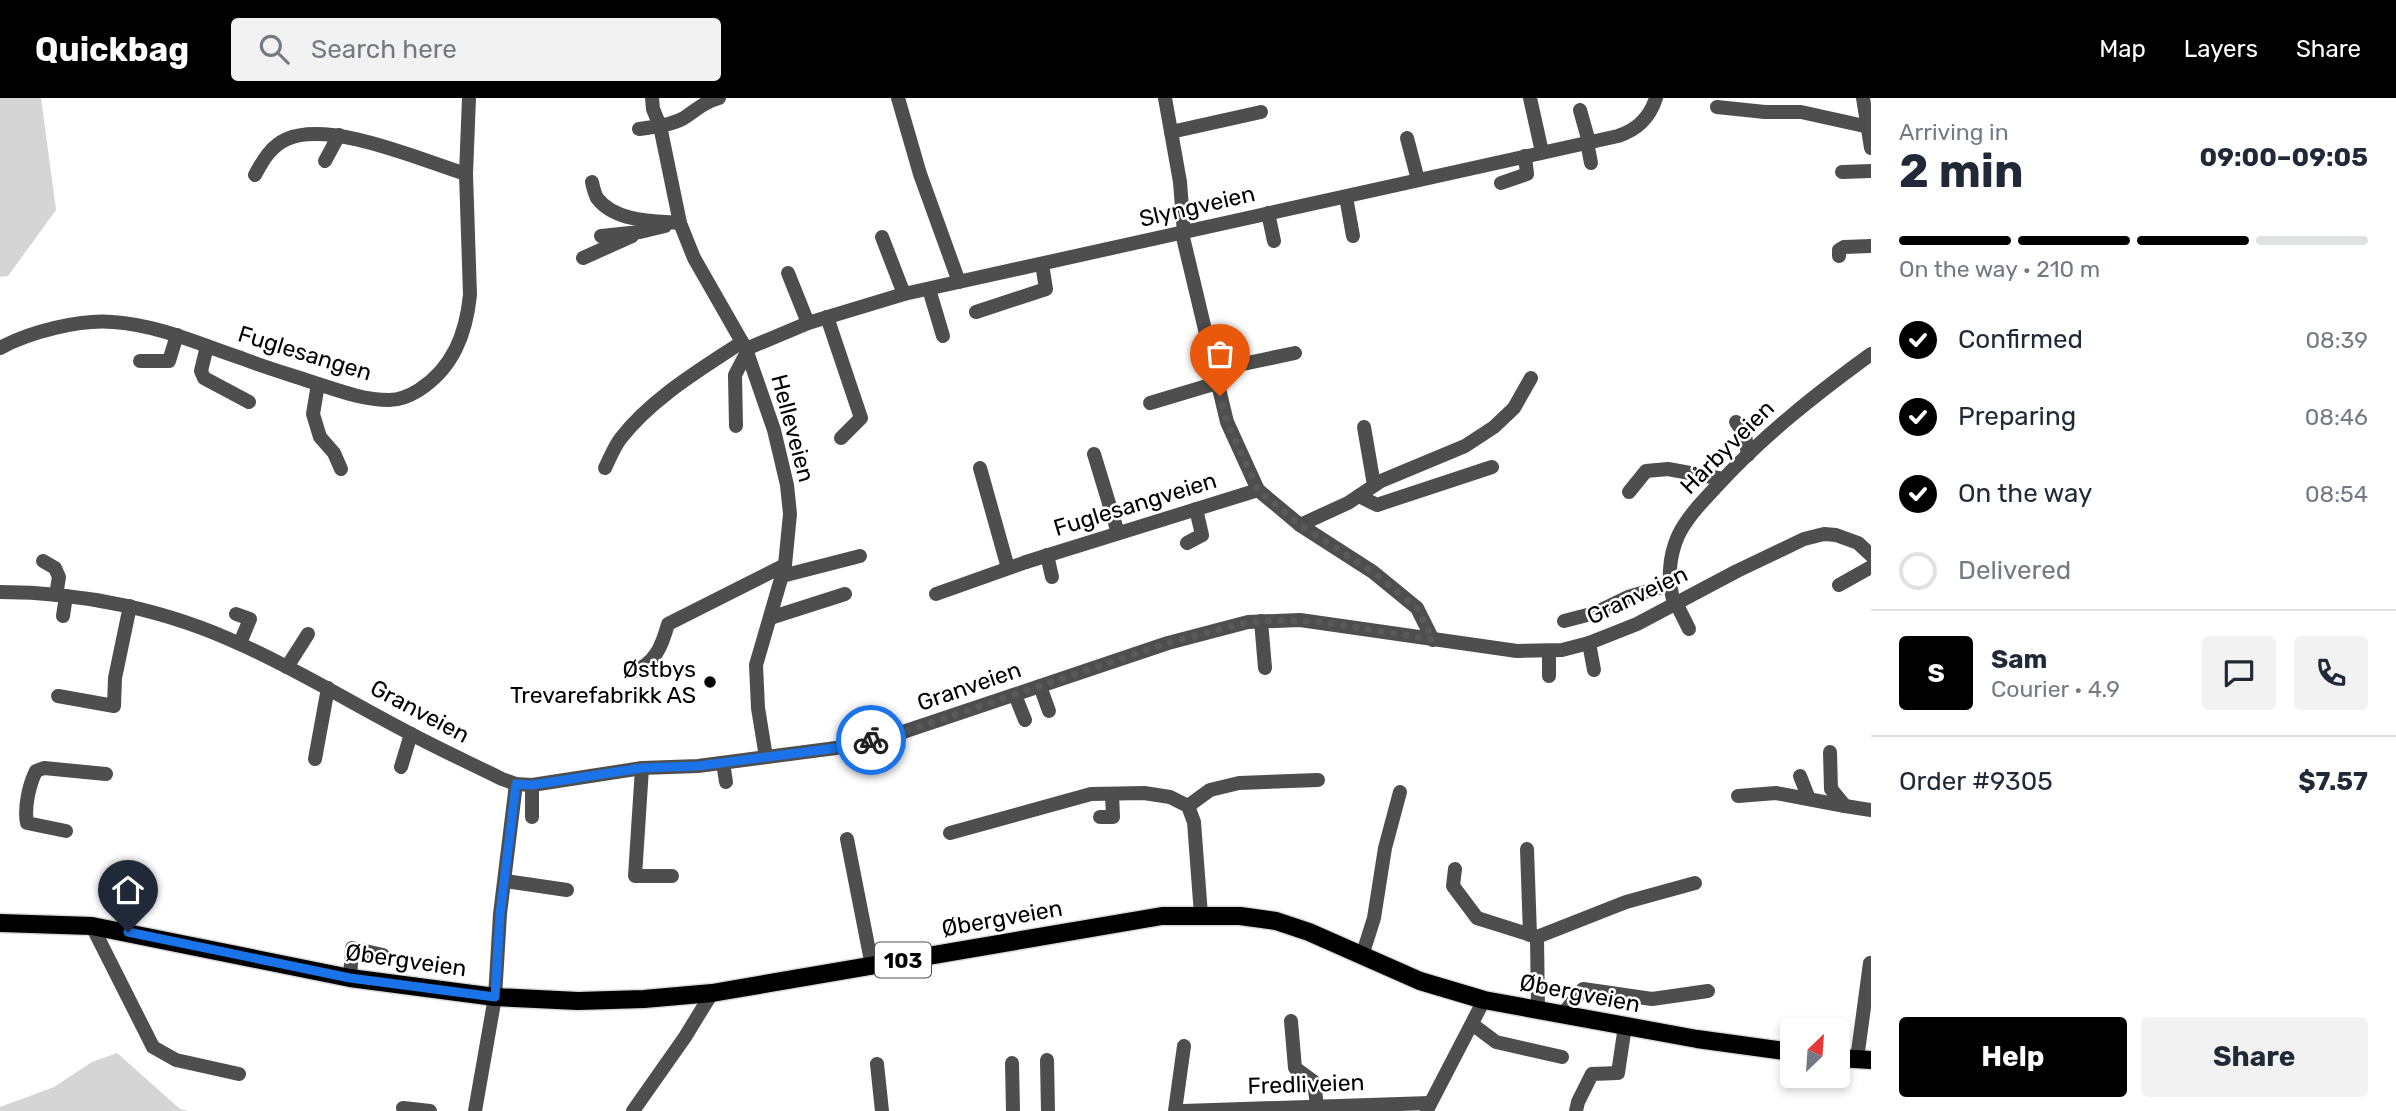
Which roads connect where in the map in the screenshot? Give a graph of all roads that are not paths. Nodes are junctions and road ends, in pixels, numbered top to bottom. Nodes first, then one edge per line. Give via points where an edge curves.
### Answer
1 (469, 98) edge
2 (652, 98) edge
3 (719, 98) edge
4 (898, 98) edge
5 (1165, 98) edge
6 (1530, 98) edge
7 (1863, 98) edge
8 (1655, 103) edge
9 (1717, 107) dead end
10 (1580, 110) dead end
11 (1261, 112) dead end
12 (660, 126) junction
13 (1869, 127) junction
14 (639, 130) dead end
15 (1171, 132) junction
16 (339, 135) junction
17 (1408, 138) dead end
18 (1588, 142) junction
19 (1871, 148) edge
20 (1542, 152) junction
21 (1525, 156) junction
22 (325, 160) dead end
23 (1591, 163) dead end
24 (1871, 171) edge
25 (1842, 172) dead end
26 (466, 174) junction
27 (255, 175) dead end
28 (1418, 180) junction
29 (592, 182) dead end
30 (1500, 183) dead end
31 (1346, 197) junction
32 (1268, 213) junction
33 (680, 223) junction
34 (640, 232) junction
35 (1183, 233) junction
36 (601, 236) dead end
37 (1353, 236) dead end
38 (883, 237) dead end
39 (1274, 241) dead end
40 (1871, 246) edge
41 (1839, 256) dead end
42 (583, 258) dead end
43 (1042, 264) junction
44 (788, 273) dead end
45 (959, 282) junction
46 (929, 289) junction
47 (904, 294) junction
48 (976, 312) dead end
49 (827, 317) junction
50 (808, 323) junction
51 (177, 335) junction
52 (943, 336) dead end
53 (207, 346) junction
54 (745, 347) junction
55 (0, 348) edge
56 (1295, 353) dead end
57 (1871, 354) edge
58 (140, 361) dead end
59 (1216, 376) junction
60 (1531, 379) dead end
61 (318, 384) junction
62 (249, 402) dead end
63 (1150, 403) dead end
64 (1736, 422) dead end
65 (737, 426) dead end
66 (1364, 427) dead end
67 (841, 438) dead end
68 (1094, 454) dead end
69 (1748, 455) junction
70 (1492, 467) dead end
71 (605, 468) dead end
72 (980, 468) dead end
73 (341, 470) dead end
74 (1723, 479) junction
75 (1374, 485) junction
76 (1258, 490) junction
77 (1629, 492) dead end
78 (1359, 496) junction
79 (1196, 509) junction
80 (1300, 525) junction
81 (1118, 533) junction
82 (1187, 543) dead end
83 (1869, 550) edge
84 (1047, 555) junction
85 (860, 556) dead end
86 (43, 561) dead end
87 (1008, 568) junction
88 (1871, 568) edge
89 (783, 571) junction
90 (1052, 578) dead end
91 (1669, 585) junction
92 (1839, 585) dead end
93 (0, 592) edge
94 (845, 594) dead end
95 (936, 594) dead end
96 (61, 596) junction
97 (1675, 604) junction
98 (130, 607) junction
99 (236, 614) dead end
100 (63, 617) dead end
101 (769, 618) junction
102 (1261, 621) junction
103 (1564, 621) dead end
104 (1689, 629) dead end
105 (307, 634) dead end
106 (1433, 640) junction
107 (240, 643) junction
108 (1589, 643) junction
109 (1549, 651) junction
110 (288, 667) junction
111 (1265, 668) dead end
112 (1594, 670) dead end
113 (632, 672) dead end
114 (1549, 676) dead end
115 (1040, 686) junction
116 (328, 688) junction
117 (1015, 695) junction
118 (58, 696) dead end
119 (1049, 712) dead end
120 (1025, 720) dead end
121 (411, 734) junction
122 (1830, 752) dead end
123 (766, 757) junction
124 (315, 759) dead end
125 (723, 763) junction
126 (401, 767) dead end
127 (642, 768) junction
128 (106, 774) dead end
129 (1800, 776) dead end
130 (1318, 780) dead end
131 (726, 782) dead end
132 (516, 784) junction
133 (532, 785) junction
134 (1400, 792) dead end
135 (1112, 794) junction
136 (1738, 796) dead end
137 (1809, 799) junction
138 (1188, 806) junction
139 (1844, 806) junction
140 (1871, 810) edge
141 (532, 817) dead end
142 (1100, 817) dead end
143 (66, 831) dead end
144 (950, 833) dead end
145 (847, 839) dead end
146 (1527, 849) dead end
147 (1455, 870) dead end
148 (671, 876) dead end
149 (505, 881) junction
150 (1695, 883) dead end
151 (567, 890) dead end
152 (1201, 915) junction
153 (0, 923) edge
154 (92, 926) junction
155 (1534, 936) junction
156 (383, 955) dead end
157 (1362, 956) junction
158 (1870, 963) edge
159 (872, 965) junction
160 (350, 978) junction
161 (1708, 991) dead end
162 (712, 993) junction
163 (495, 997) junction
164 (1484, 1000) junction
165 (1538, 1010) junction
166 (1562, 1015) junction
167 (1291, 1021) dead end
168 (1472, 1024) junction
169 (1625, 1026) junction
170 (1184, 1046) dead end
171 (1780, 1050) edge
172 (1562, 1056) dead end
173 (1047, 1060) dead end
174 (1864, 1060) edge
175 (1012, 1063) dead end
176 (877, 1065) dead end
177 (239, 1074) dead end
178 (1317, 1106) junction
179 (1428, 1107) edge
180 (403, 1108) dead end
181 (430, 1111) edge
182 (475, 1111) edge
183 (633, 1111) edge
184 (882, 1111) edge
185 (1013, 1111) edge
186 (1048, 1111) edge
187 (1175, 1111) edge
188 (1183, 1111) edge
189 (1576, 1111) edge

1 - 26 street, Fuglesangen
2 - 12 street, Helleveien
3 - 12 street
4 - 45 street
5 - 15 street, Fuglesangveien
6 - 20 street
7 - 13 street
8 - 18 street, Slyngveien via 1632,132
9 - 13 street via 1801,112
10 - 18 street
11 - 15 street
12 - 14 street
12 - 33 street, Helleveien
13 - 19 street
15 - 35 street, Fuglesangveien
16 - 22 street
16 - 26 street
16 - 27 street via 314,133 287,139 265,156
17 - 28 street
18 - 20 street, Slyngveien
18 - 23 street
20 - 21 street, Slyngveien
21 - 28 street, Slyngveien
21 - 30 street via 1527,174
24 - 25 street
26 - 61 street, Fuglesangen via 470,295 459,346 451,360 427,385 391,400
28 - 31 street, Slyngveien
29 - 33 street via 597,198 624,215
31 - 32 street, Slyngveien
31 - 37 street
32 - 35 street, Slyngveien
32 - 39 street
33 - 34 street
33 - 54 street, Helleveien via 694,258
34 - 36 street
34 - 42 street
35 - 43 street, Slyngveien
35 - 59 street, Fuglesangveien
38 - 47 street
40 - 41 street via 1844,247
43 - 45 street, Slyngveien
43 - 48 street via 1046,289
44 - 50 street
45 - 46 street, Slyngveien
46 - 47 street, Slyngveien
46 - 52 street
47 - 49 street, Slyngveien
49 - 50 street, Slyngveien
49 - 67 street via 861,418
50 - 54 street, Slyngveien
51 - 53 street, Fuglesangen
51 - 55 street, Fuglesangen via 112,321 83,323
51 - 58 street via 169,361
53 - 61 street, Fuglesangen
53 - 62 street via 201,371 204,379
54 - 65 street via 735,375
54 - 71 street, Slyngveien via 684,381 638,419 619,440
54 - 89 street, Helleveien via 774,430 787,485 790,514
56 - 59 street
57 - 69 street, Hårbyveien via 1830,383
59 - 63 street
59 - 76 street, Fuglesangveien via 1227,422
60 - 75 street via 1514,408 1494,427 1465,446
61 - 73 street via 313,414 320,437
64 - 69 street via 1745,435
66 - 75 street
68 - 81 street
69 - 74 street, Hårbyveien
70 - 78 street via 1377,505
72 - 87 street
74 - 77 street via 1668,469 1646,471
74 - 91 street, Hårbyveien via 1678,536 1669,564
75 - 78 street
76 - 79 street, Fuglesangveien
76 - 80 street, Fuglesangveien
78 - 80 street
79 - 81 street, Fuglesangveien
79 - 82 street via 1202,535
80 - 106 street, Fuglesangveien via 1373,572 1417,608
81 - 84 street, Fuglesangveien
83 - 97 street, Granveien via 1836,535 1804,539
84 - 87 street, Fuglesangveien
84 - 90 street
85 - 89 street
86 - 96 street via 55,568
87 - 95 street, Fuglesangveien
88 - 92 street
89 - 101 street, Helleveien
89 - 113 street via 668,624 657,654
91 - 97 street, Hårbyveien
91 - 103 street
93 - 96 street, Granveien
94 - 101 street
96 - 98 street, Granveien
96 - 100 street
97 - 104 street, Hårbyveien
97 - 108 street, Granveien
98 - 107 street, Granveien
98 - 118 street via 114,706
99 - 107 street via 250,619
101 - 123 street, Helleveien via 756,665
102 - 106 street, Granveien via 1322,622
102 - 111 street
102 - 115 street, Granveien via 1168,643
105 - 110 street
106 - 109 street, Granveien
107 - 110 street, Granveien
108 - 109 street, Granveien
108 - 112 street
109 - 114 street
110 - 116 street, Granveien
115 - 117 street, Granveien
115 - 119 street
116 - 121 street, Granveien
116 - 124 street
117 - 120 street
117 - 123 street, Granveien via 897,734
121 - 126 street
121 - 132 street, Granveien
122 - 139 street via 1831,789
123 - 125 street, Granveien
125 - 127 street, Granveien
125 - 131 street
127 - 133 street, Granveien
127 - 148 street via 635,876
128 - 143 street via 36,771 27,823
129 - 137 street
130 - 138 street via 1239,783 1210,790
132 - 133 street, Granveien
132 - 149 street
133 - 141 street
134 - 157 street
135 - 138 street via 1170,797
135 - 142 street via 1113,817
135 - 144 street via 1057,802
136 - 137 street via 1776,793
137 - 139 street
138 - 152 street via 1194,822
139 - 140 street
145 - 159 street
146 - 155 street
147 - 155 street via 1453,886 1476,918
149 - 151 street
149 - 163 street
150 - 155 street via 1626,902
152 - 157 main road, Øbergveien / 103 via 1276,921
152 - 159 main road, Øbergveien / 103 via 1162,916
153 - 154 main road, Øbergveien / 103
154 - 160 main road, Øbergveien / 103
154 - 177 street via 153,1047 176,1060
155 - 165 street
156 - 160 street via 352,948
157 - 164 main road, Øbergveien / 103 via 1420,981
158 - 174 street
159 - 162 main road, Øbergveien / 103
160 - 163 main road, Øbergveien / 103
161 - 166 street via 1652,999 1583,989
162 - 163 main road, Øbergveien / 103 via 578,1001
162 - 183 street
163 - 182 street
164 - 165 main road, Øbergveien / 103
164 - 168 street
165 - 166 main road, Øbergveien / 103
166 - 169 main road, Øbergveien / 103
167 - 178 street via 1296,1068 1314,1082
168 - 172 street via 1496,1042
168 - 179 street
169 - 171 main road, Øbergveien / 103
169 - 189 street via 1618,1073 1592,1074
170 - 187 street
173 - 186 street
175 - 185 street
176 - 184 street
178 - 179 street, Fredliveien
178 - 188 street, Fredliveien
180 - 181 street

